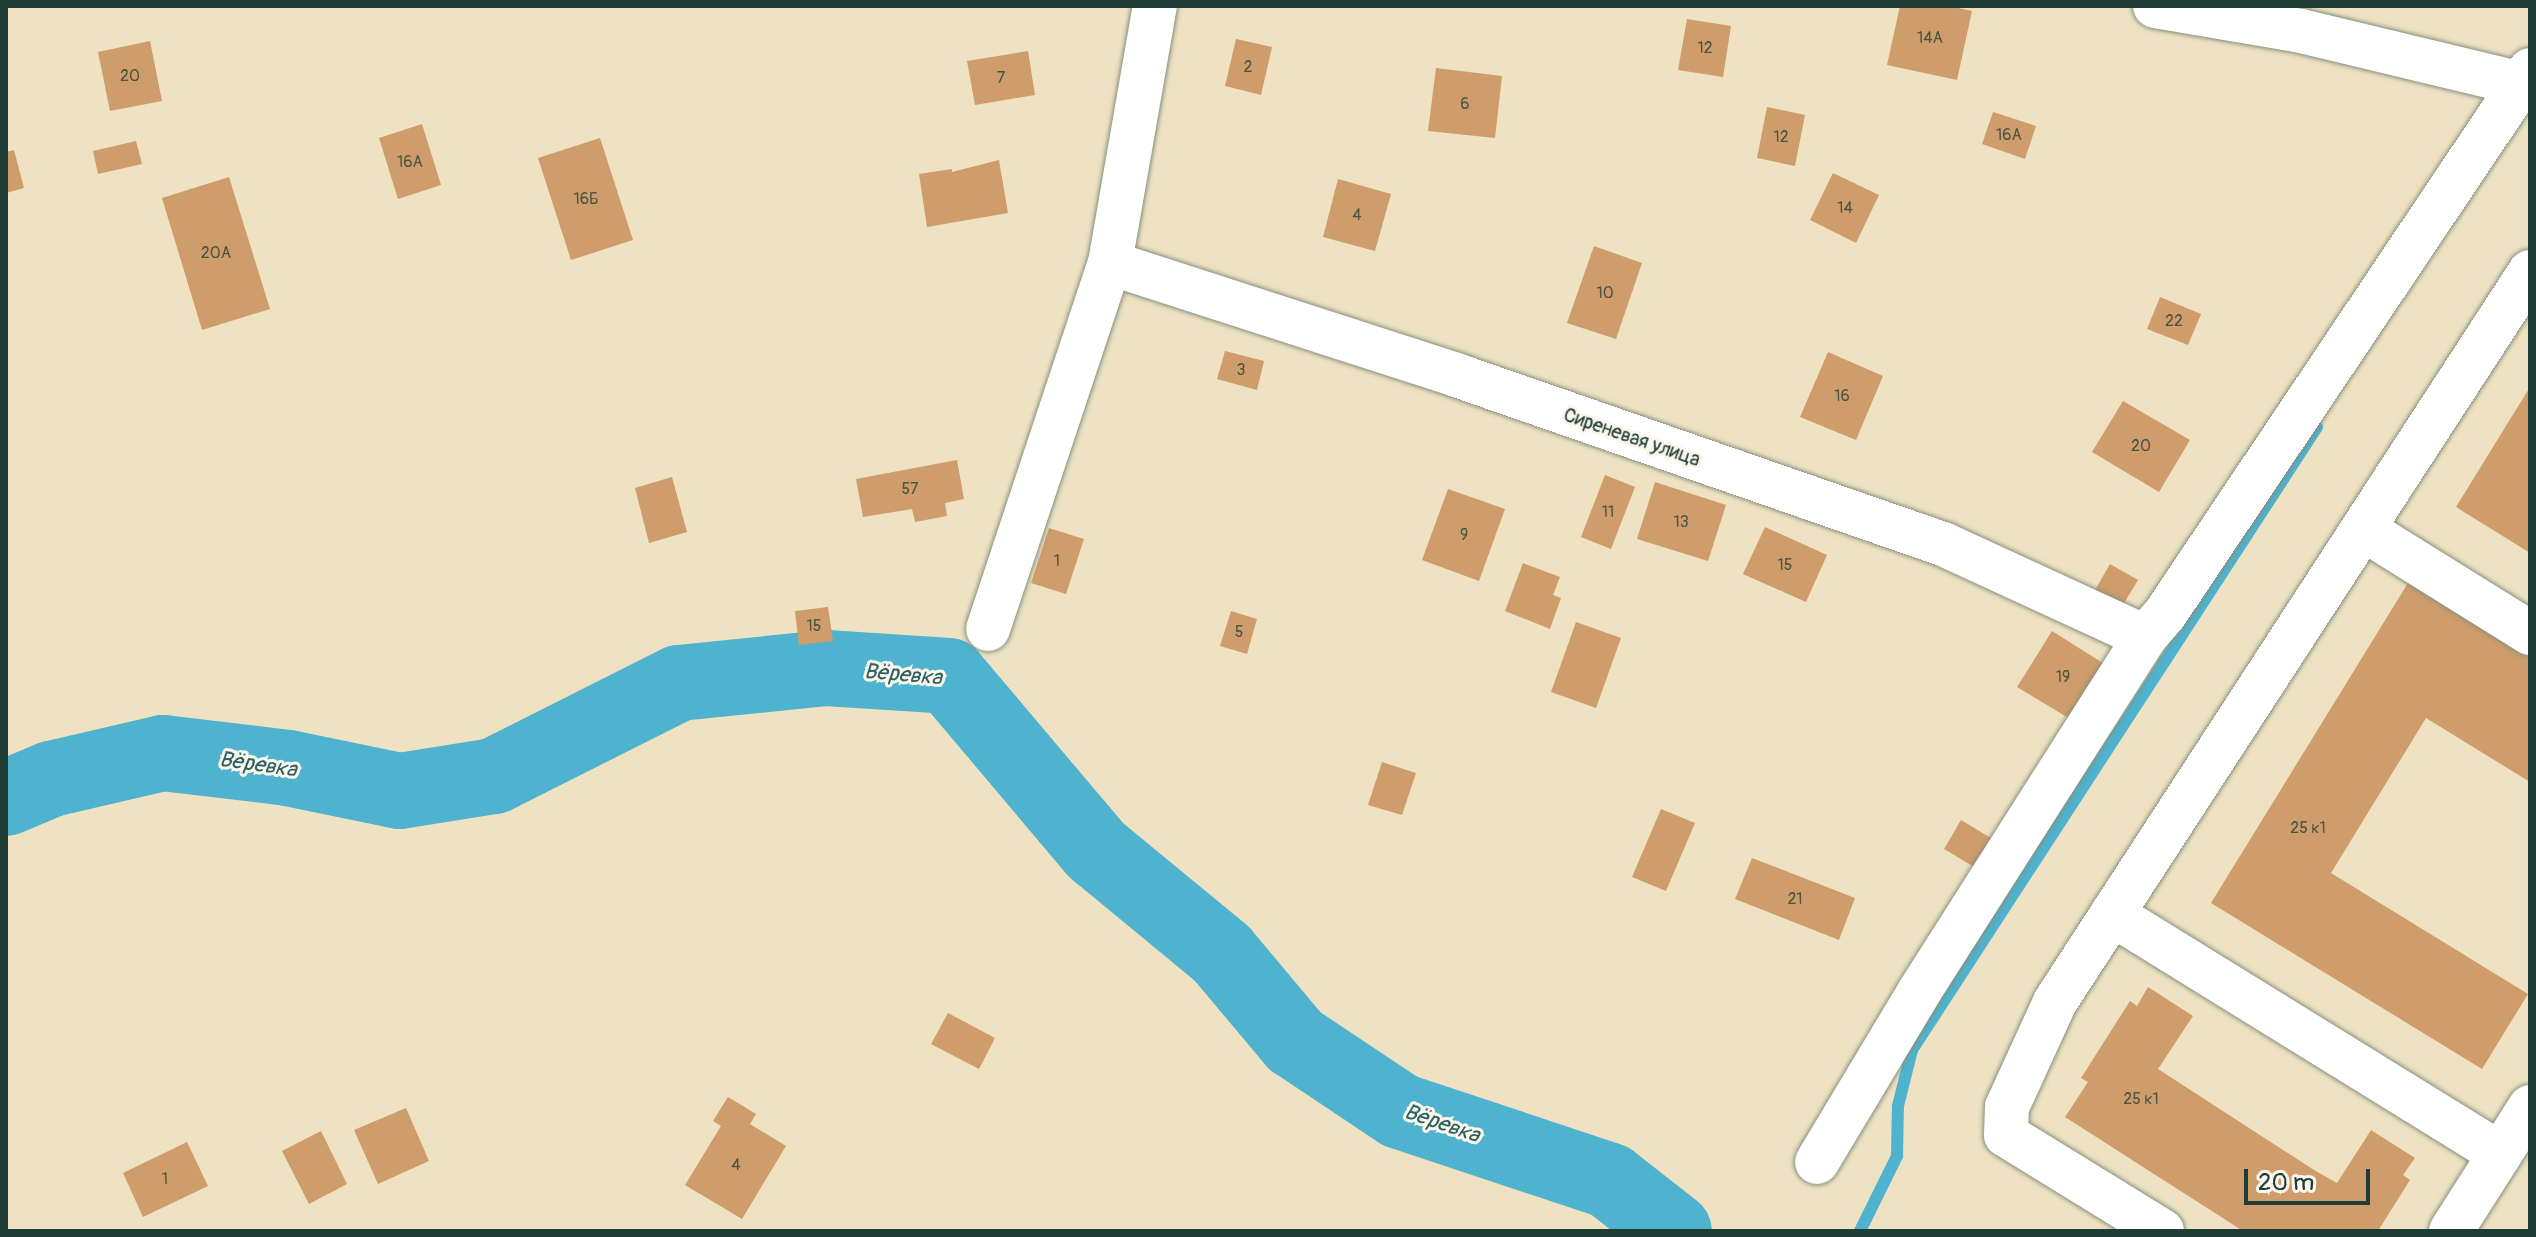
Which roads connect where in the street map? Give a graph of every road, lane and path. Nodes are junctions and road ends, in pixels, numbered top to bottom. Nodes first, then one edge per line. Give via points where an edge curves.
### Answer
1 (1155, 6) edge
2 (2155, 6) edge
3 (2526, 77) edge
4 (1110, 263) junction
5 (2530, 272) edge
6 (2363, 529) junction
7 (988, 629) dead end
8 (2530, 633) edge
9 (2145, 637) junction
10 (2112, 914) junction
11 (2530, 1107) edge
12 (2500, 1154) junction
13 (1817, 1162) dead end
14 (2162, 1231) edge
15 (2451, 1231) edge

1 - 4 street
2 - 3 street
3 - 9 street via 2174,602
4 - 7 street
4 - 9 street, Сиреневая улица via 1456,375 1943,544
5 - 6 street
6 - 8 street
6 - 10 street
9 - 13 street
10 - 12 street
10 - 14 street via 2055,1002 2007,1107 2006,1135
11 - 12 street
12 - 15 street

